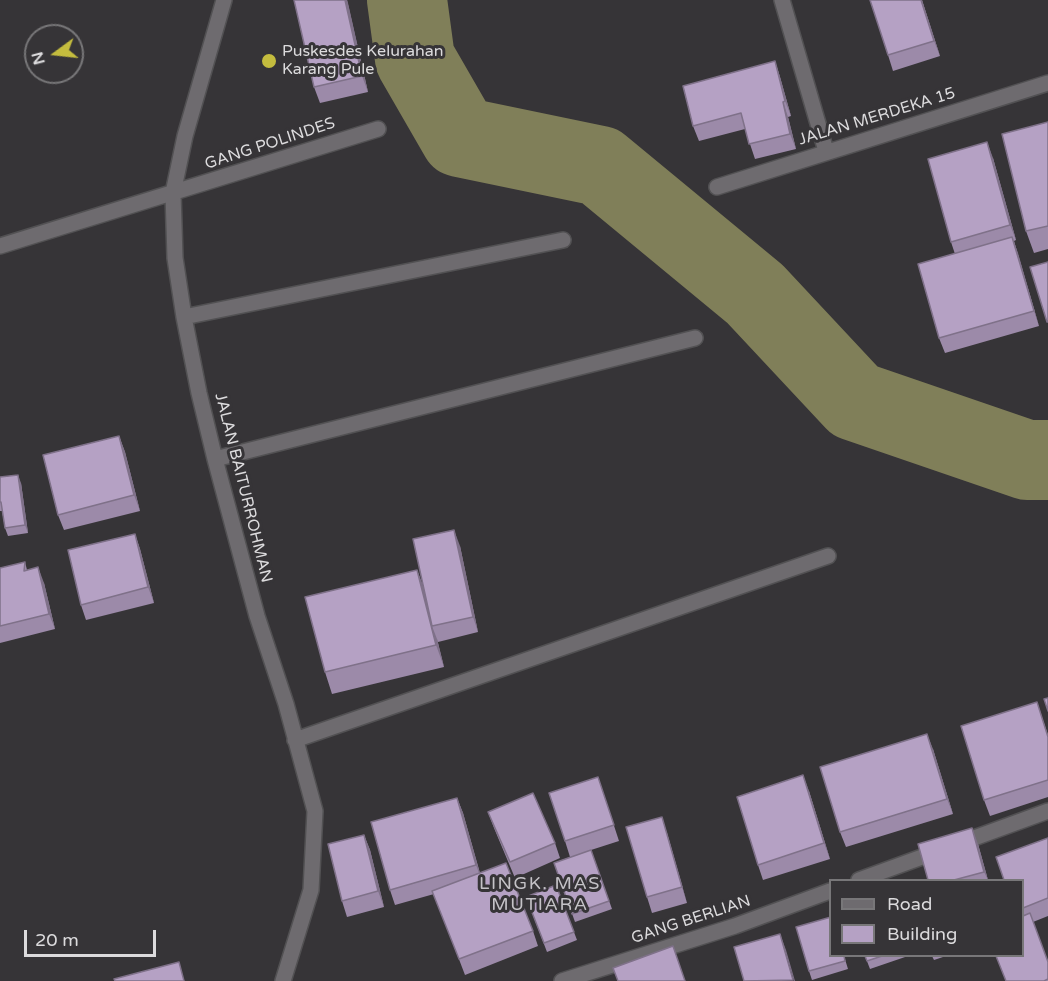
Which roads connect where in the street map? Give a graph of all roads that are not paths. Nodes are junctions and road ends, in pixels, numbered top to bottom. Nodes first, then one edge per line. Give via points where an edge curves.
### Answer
1 (224, 0) edge
2 (782, 0) edge
3 (1048, 82) edge
4 (378, 129) dead end
5 (826, 152) junction
6 (717, 187) dead end
7 (173, 194) junction
8 (563, 240) dead end
9 (0, 246) edge
10 (184, 317) junction
11 (695, 338) dead end
12 (215, 459) junction
13 (828, 556) dead end
14 (296, 740) junction
15 (1048, 811) edge
16 (862, 879) edge
17 (829, 892) edge
18 (283, 981) edge
19 (562, 981) edge

1 - 7 street, JALAN BAITURROHMAN via 185,136
2 - 5 street
3 - 5 street, JALAN MERDEKA 15
4 - 7 street, GANG POLINDES
5 - 6 street, JALAN MERDEKA 15
7 - 9 street, GANG POLINDES
7 - 10 street, JALAN BAITURROHMAN via 175,258
8 - 10 street
10 - 12 street, JALAN BAITURROHMAN
11 - 12 street
12 - 14 street, JALAN BAITURROHMAN via 257,616
13 - 14 street
14 - 18 street, JALAN BAITURROHMAN via 315,812 313,862 311,890
15 - 16 street
17 - 19 street, GANG BERLIAN

